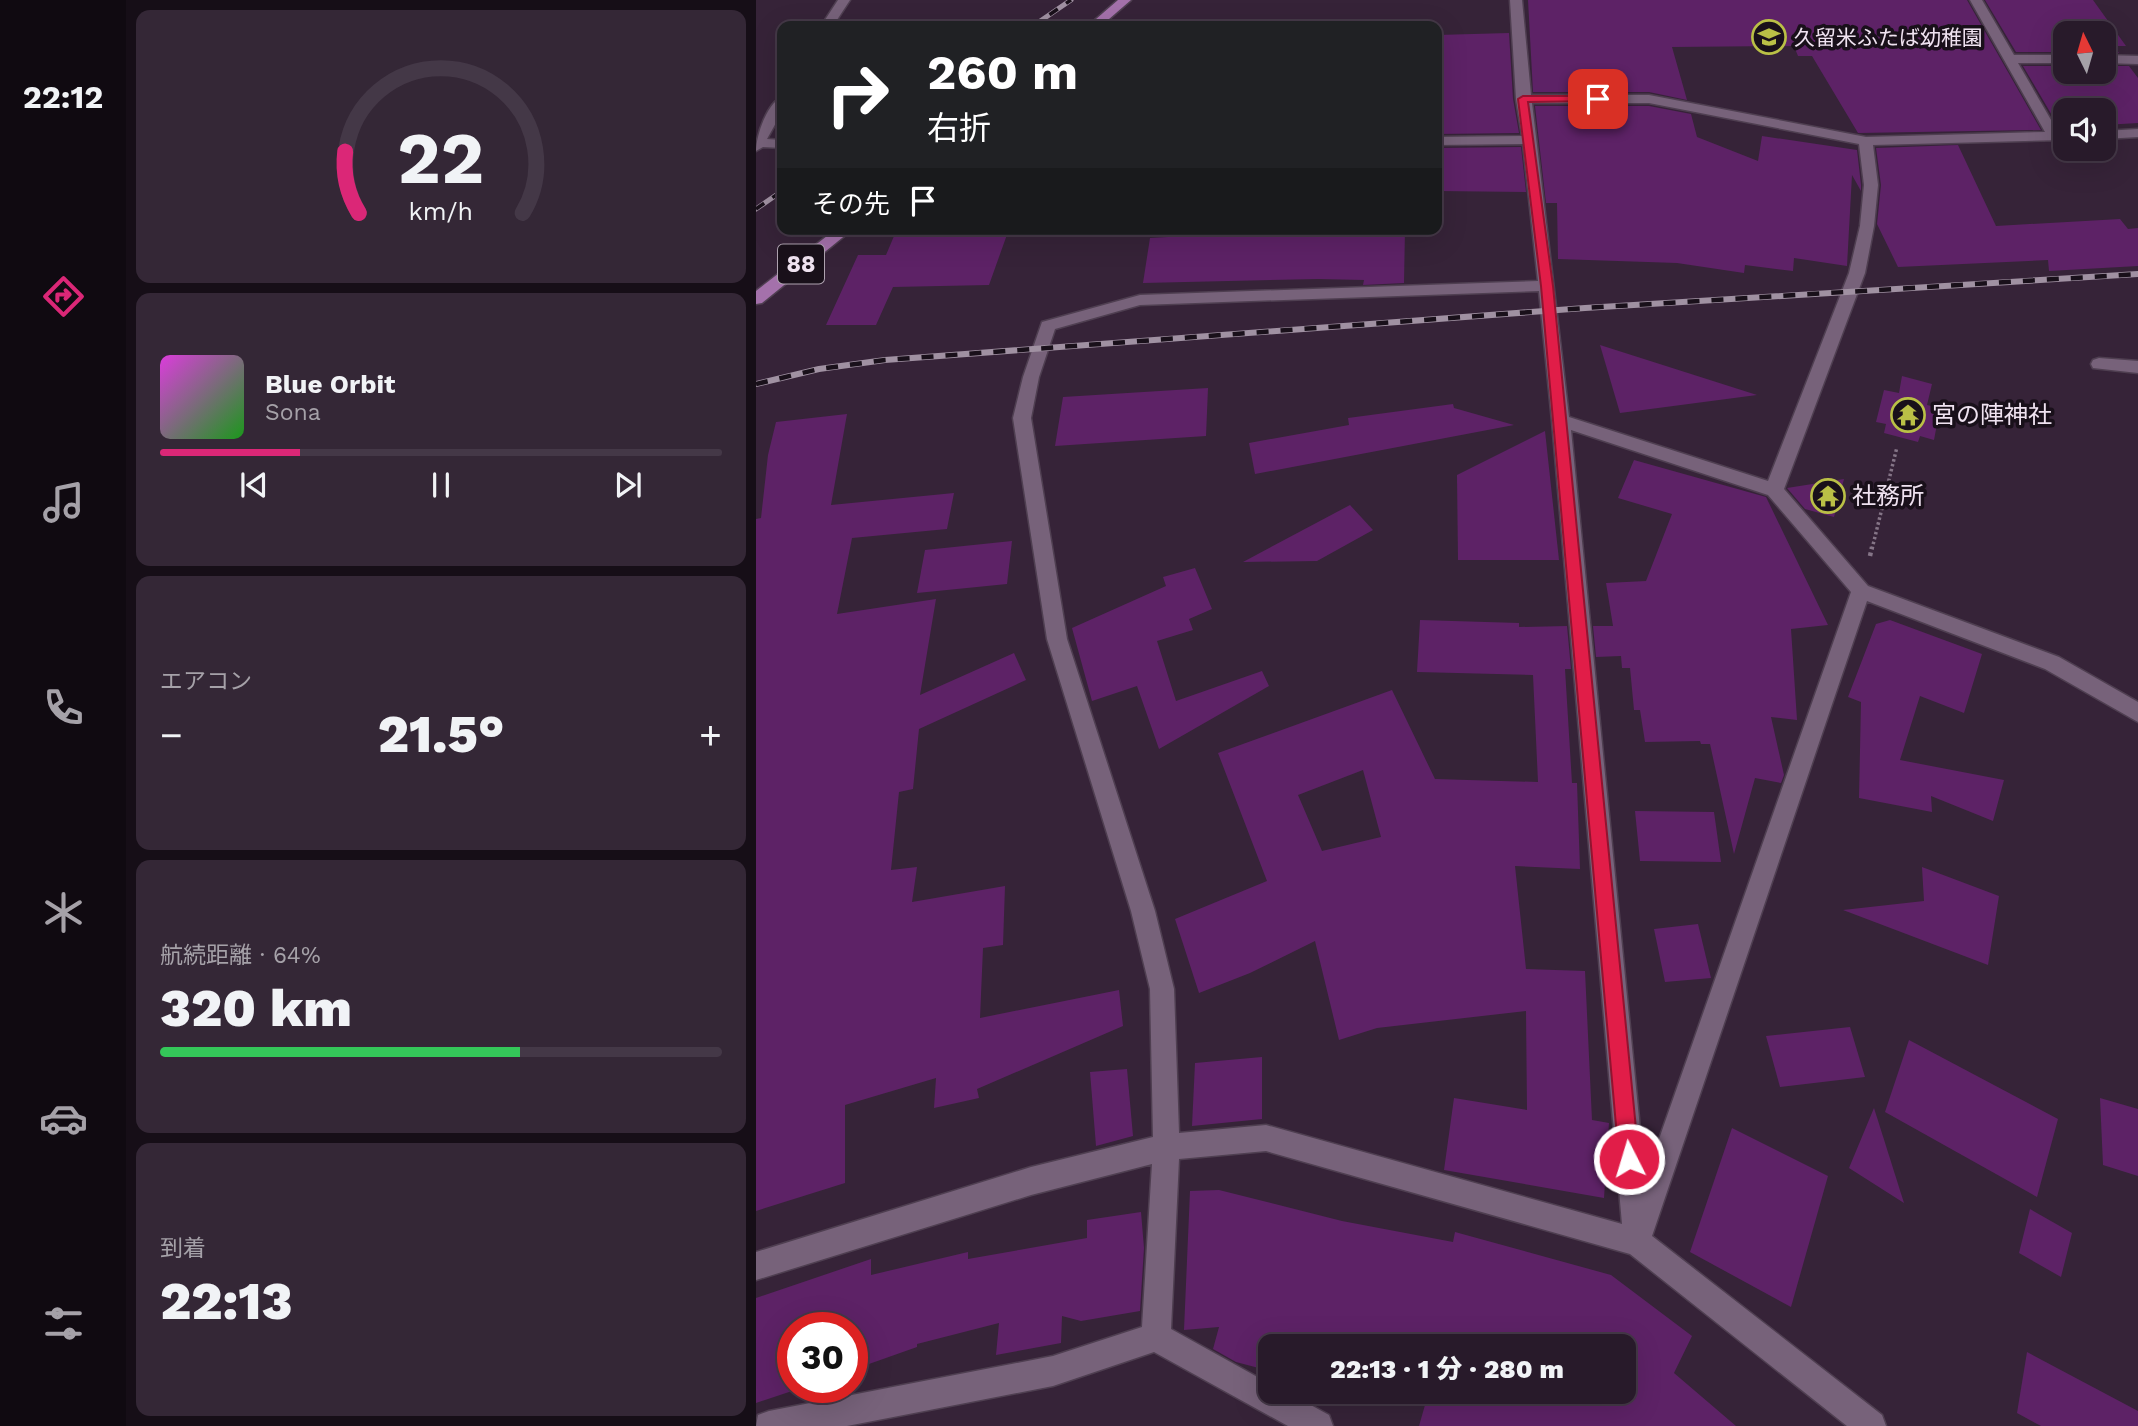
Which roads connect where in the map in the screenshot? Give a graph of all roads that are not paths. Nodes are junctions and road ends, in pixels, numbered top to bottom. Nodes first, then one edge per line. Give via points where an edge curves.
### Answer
1 (844, 0) edge
2 (1125, 0) edge
3 (1516, 0) edge
4 (1976, 0) edge
5 (830, 21) edge
6 (1100, 21) edge
7 (2010, 59) junction
8 (2053, 59) edge
9 (2116, 60) edge
10 (2138, 60) edge
11 (1523, 99) junction
12 (777, 110) edge
13 (2053, 125) edge
14 (2138, 133) edge
15 (2116, 134) edge
16 (2053, 136) edge
17 (1527, 140) junction
18 (1442, 141) edge
19 (1866, 141) junction
20 (757, 144) edge
21 (777, 144) edge
22 (838, 235) edge
23 (1547, 286) junction
24 (756, 299) edge
25 (2099, 364) dead end
26 (2138, 367) edge
27 (1561, 421) junction
28 (1774, 490) junction
29 (1861, 591) junction
30 (2138, 713) edge
31 (1166, 1147) junction
32 (1637, 1242) junction
33 (756, 1266) edge
34 (1156, 1337) junction
35 (769, 1426) edge
36 (1318, 1426) edge
37 (1871, 1426) edge

1 - 5 street
2 - 6 main road
3 - 11 street
4 - 7 street
7 - 8 street
7 - 13 street
9 - 10 street
11 - 17 street
11 - 19 street via 1649,99
12 - 20 street
14 - 15 street
16 - 19 street
17 - 18 street
17 - 23 street
19 - 28 street via 1871,185 1857,273
20 - 21 street
22 - 24 main road, 88
23 - 27 street
23 - 31 street via 1140,300 1048,326 1022,418 1057,639 1143,911 1162,989
25 - 26 street
27 - 28 street
27 - 32 street
28 - 29 street
29 - 30 street via 2052,663
29 - 32 street
31 - 32 street via 1266,1138
31 - 33 street via 1031,1181
31 - 34 street
32 - 37 street
34 - 35 street via 1054,1371
34 - 36 street

